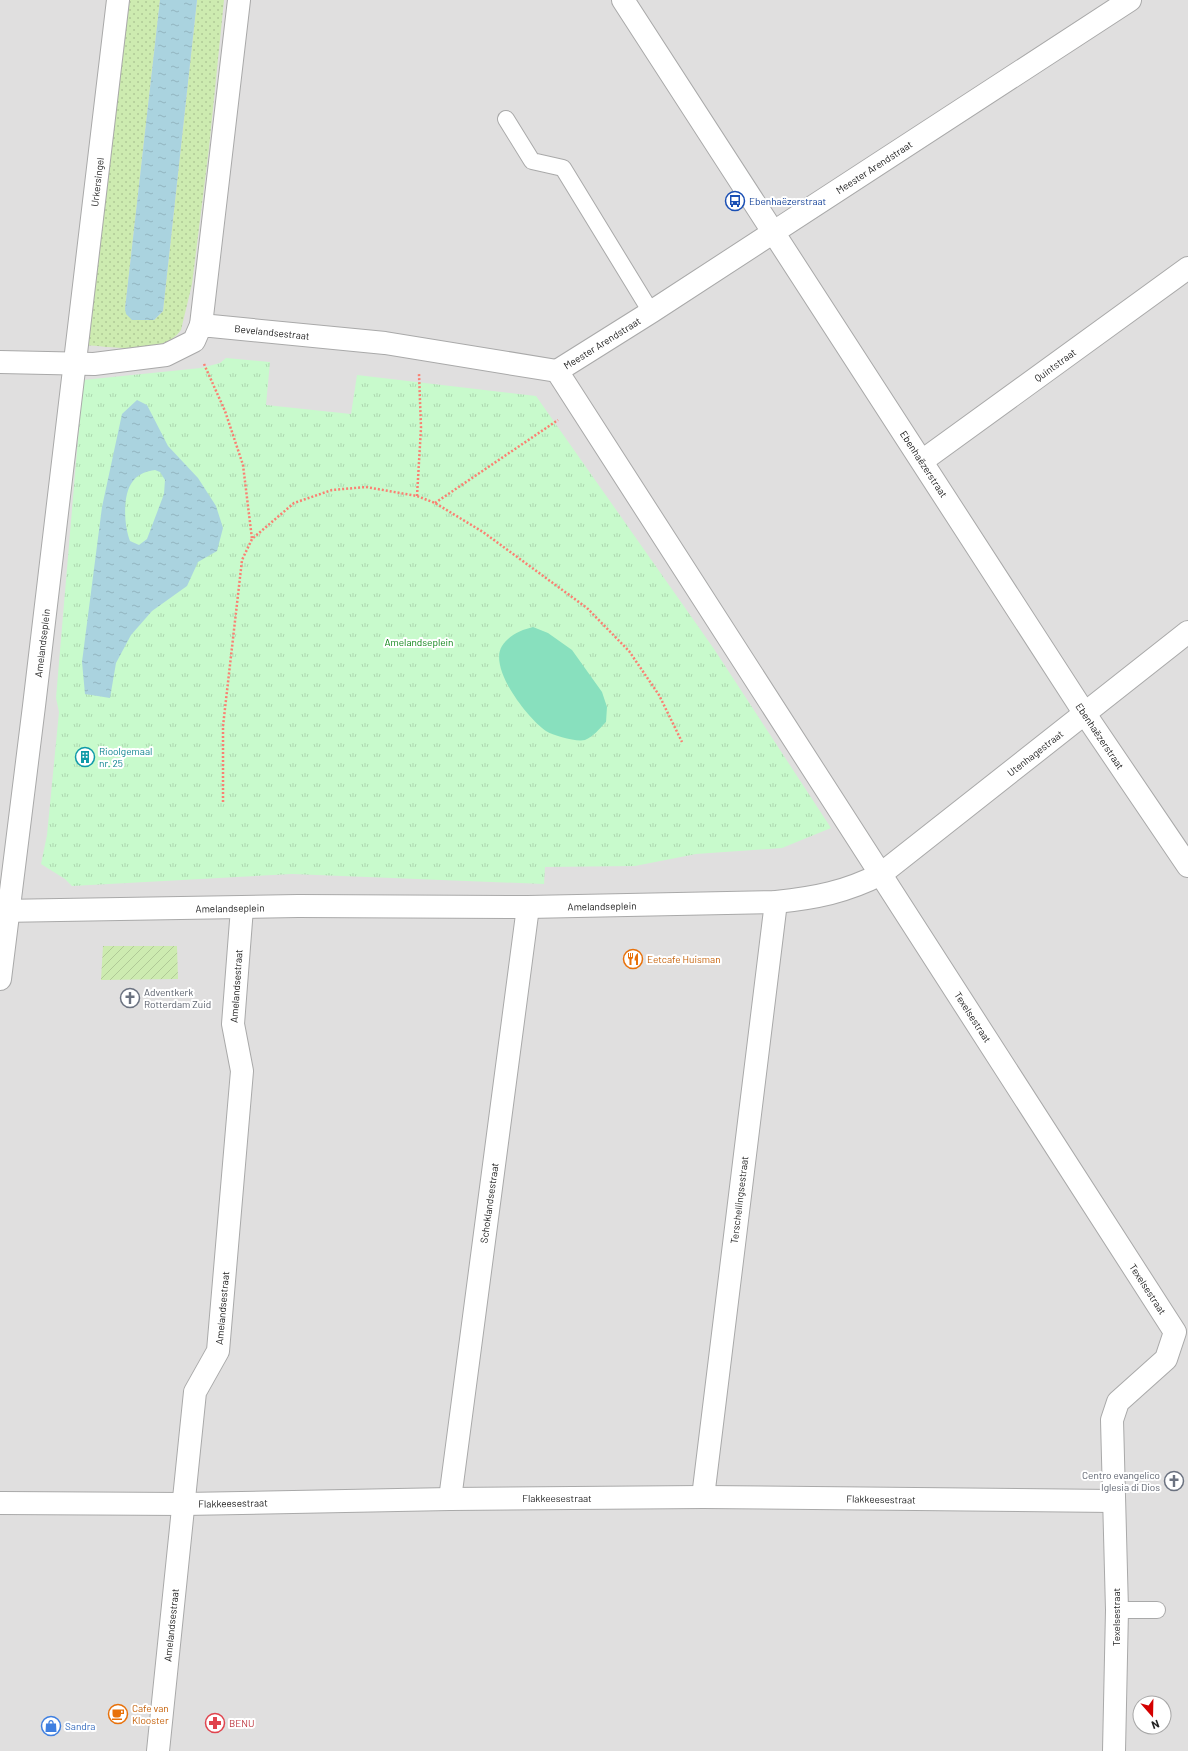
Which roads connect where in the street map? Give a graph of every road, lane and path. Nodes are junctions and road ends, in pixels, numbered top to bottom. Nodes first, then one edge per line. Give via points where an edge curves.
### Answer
1 (118, 0) edge
2 (239, 0) edge
3 (623, 0) edge
4 (1130, 0) edge
5 (506, 119) dead end
6 (774, 232) junction
7 (1188, 268) edge
8 (651, 312) junction
9 (198, 333) junction
10 (418, 348) junction
11 (0, 362) edge
12 (76, 363) junction
13 (557, 371) junction
14 (580, 405) junction
15 (922, 461) junction
16 (417, 496) junction
17 (435, 503) junction
18 (252, 539) junction
19 (1188, 632) edge
20 (1085, 714) junction
21 (682, 742) dead end
22 (223, 802) dead end
23 (1188, 866) edge
24 (881, 874) junction
25 (776, 902) junction
26 (528, 907) junction
27 (242, 908) junction
28 (4, 911) edge
29 (0, 978) edge
30 (703, 1498) junction
31 (450, 1499) junction
32 (0, 1502) edge
33 (1114, 1502) junction
34 (184, 1504) junction
35 (1117, 1610) junction
36 (1157, 1610) dead end
37 (158, 1751) edge
38 (1114, 1751) edge

1 - 12 street, Urkersingel
2 - 9 street
3 - 6 street, Ebenhaëzerstraat
4 - 6 street, Meester Arendstraat
5 - 8 lane via 532,161 563,168
6 - 8 street, Meester Arendstraat
6 - 15 street, Ebenhaëzerstraat
7 - 15 street, Quintstraat
8 - 13 street, Meester Arendstraat
9 - 10 street, Bevelandsestraat via 385,343
9 - 12 street via 166,355 94,364
9 - 18 path via 243,465
10 - 13 street, Bevelandsestraat
10 - 16 path via 421,428
11 - 12 street
12 - 28 street, Amelandseplein
13 - 14 street
14 - 17 path
14 - 24 street
15 - 20 street, Ebenhaëzerstraat
16 - 17 path
16 - 18 path via 366,487 332,490 294,503
17 - 21 path via 483,532 588,608 628,651 659,695
18 - 22 path via 242,560 223,726
19 - 20 street, Utenhagestraat
20 - 23 street, Ebenhaëzerstraat
20 - 24 street, Utenhagestraat
24 - 25 street, Amelandseplein via 832,894
24 - 33 street, Texelsestraat via 1175,1332 1166,1359 1118,1402 1112,1420
25 - 26 street, Amelandseplein
25 - 30 street, Terschellingsestraat
26 - 27 street, Amelandseplein
26 - 31 street, Schoklandsestraat
27 - 28 street, Amelandseplein
27 - 34 street, Amelandsestraat via 233,1024 242,1070 218,1351 195,1392
28 - 29 street
30 - 31 street, Flakkeesestraat
30 - 33 street, Flakkeesestraat
31 - 34 street, Flakkeesestraat
32 - 34 street, Flakkeesestraat
33 - 35 street, Texelsestraat
34 - 37 street, Amelandsestraat
35 - 36 lane
35 - 38 street, Texelsestraat

